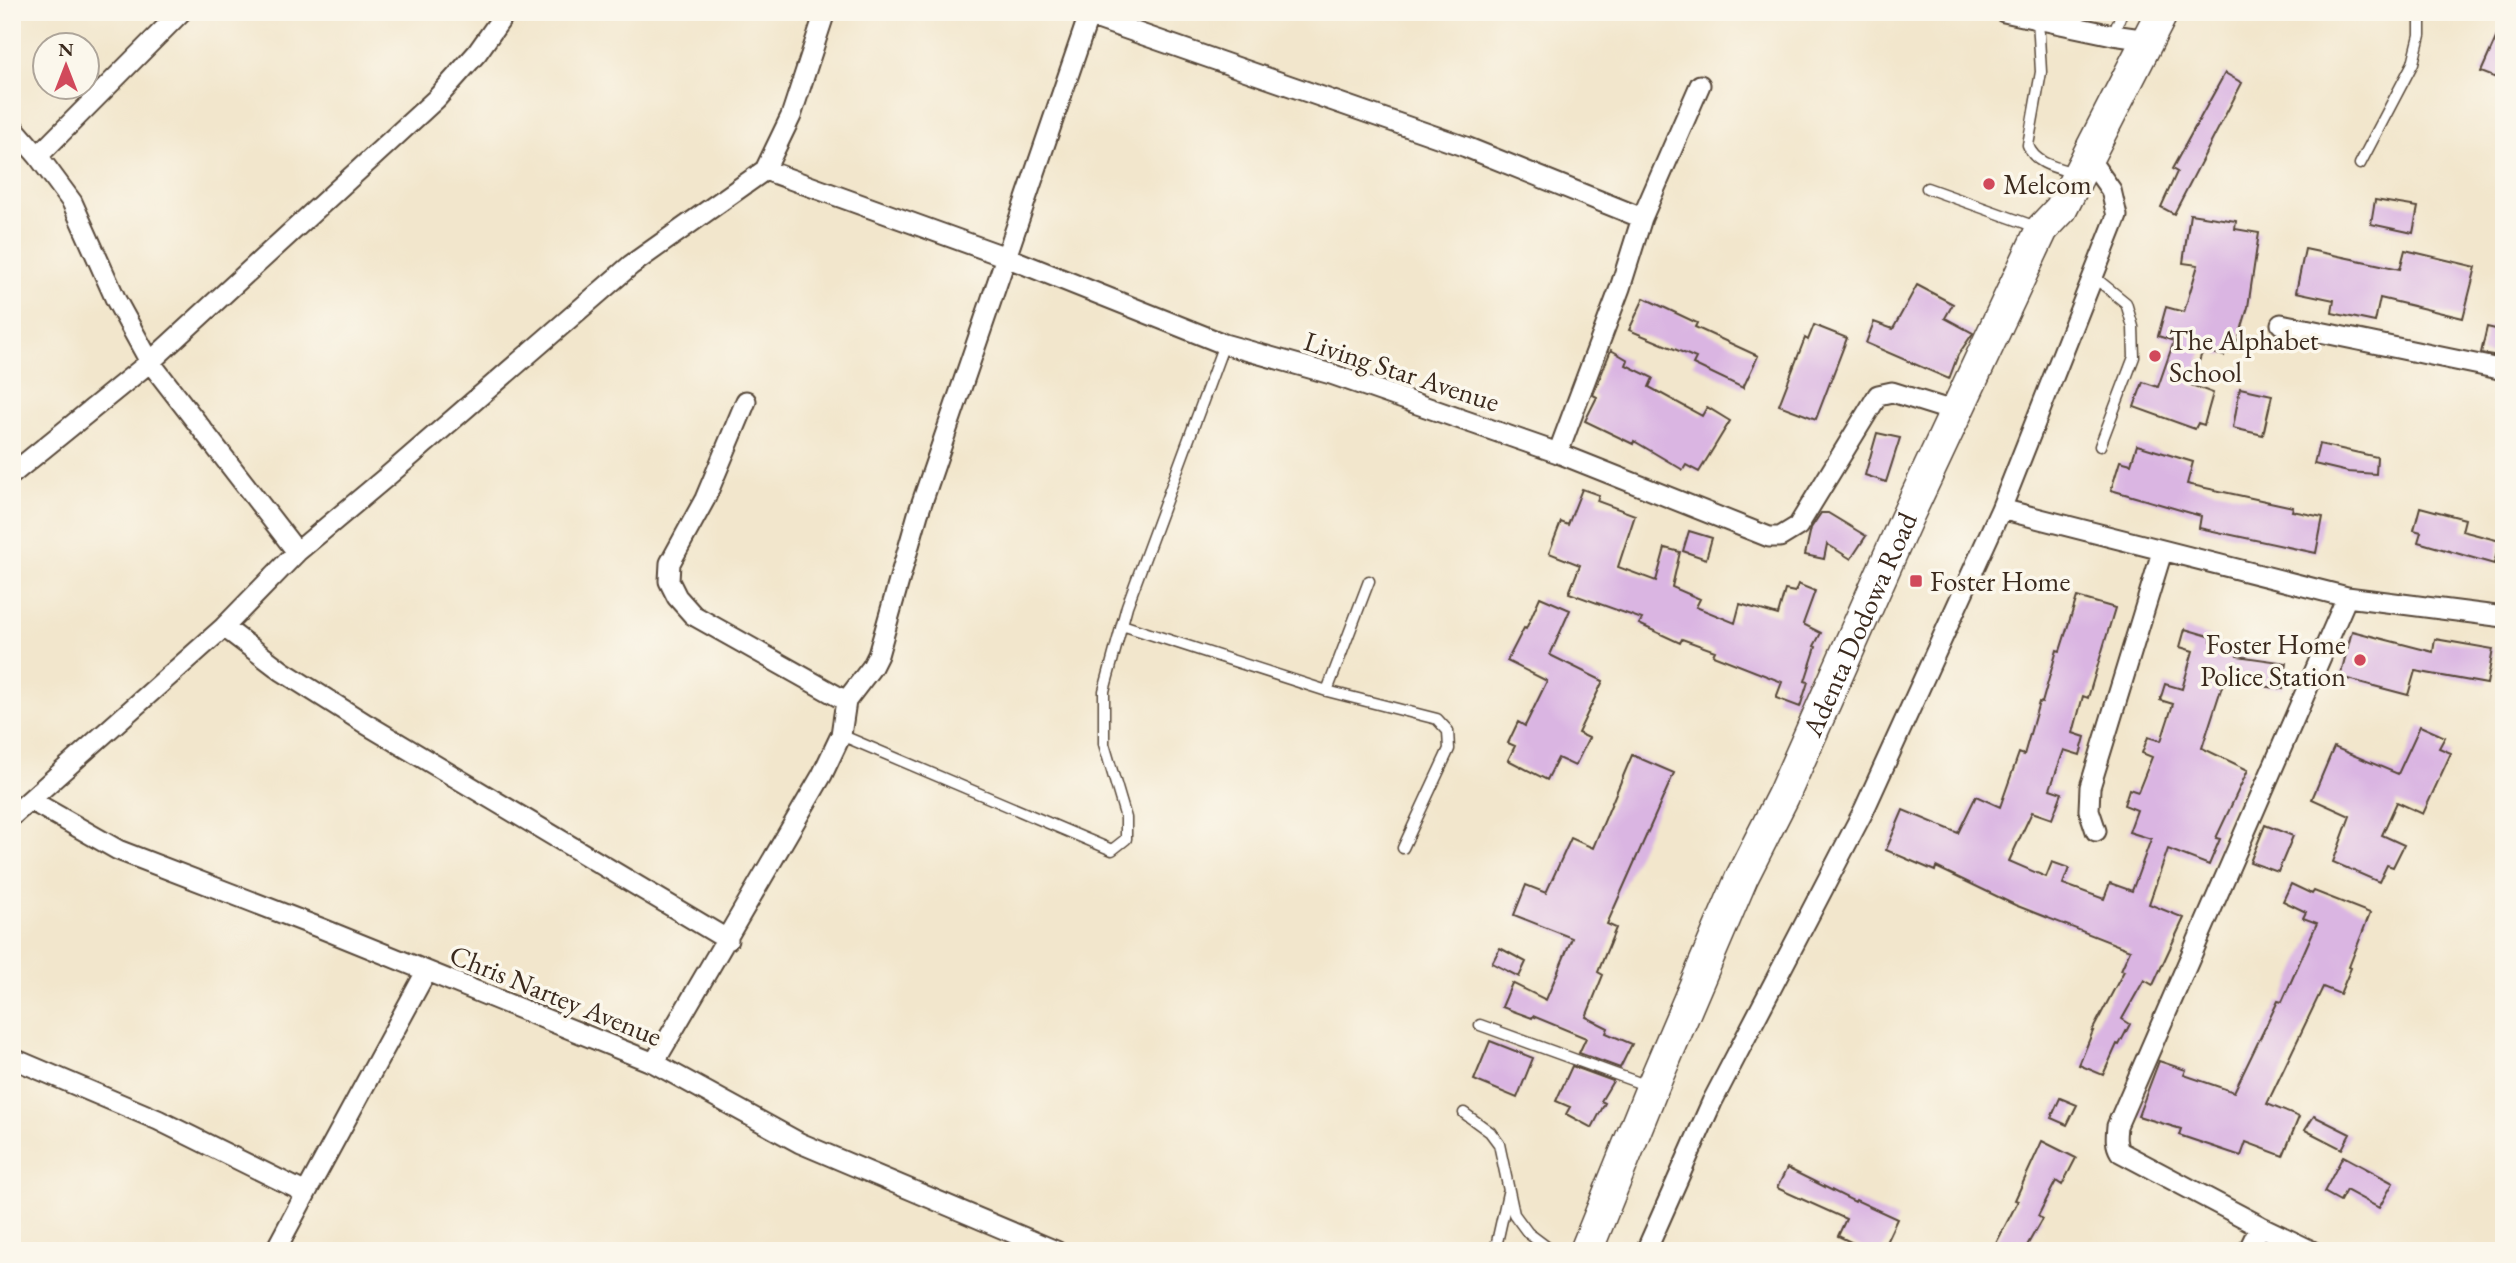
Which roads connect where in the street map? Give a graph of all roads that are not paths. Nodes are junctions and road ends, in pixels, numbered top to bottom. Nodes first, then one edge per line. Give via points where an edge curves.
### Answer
1 (181, 12) edge
2 (506, 12) edge
3 (825, 12) edge
4 (2004, 12) edge
5 (2122, 12) edge
6 (2162, 12) edge
7 (2420, 12) edge
8 (1090, 14) edge
9 (2038, 19) junction
10 (2113, 35) junction
11 (2148, 40) junction
12 (1700, 85) dead end
13 (12, 126) edge
14 (38, 156) junction
15 (2360, 164) dead end
16 (2082, 165) junction
17 (765, 170) junction
18 (1927, 188) dead end
19 (1642, 218) junction
20 (2042, 229) junction
21 (1006, 257) junction
22 (2094, 276) junction
23 (2281, 324) dead end
24 (1224, 344) junction
25 (150, 362) junction
26 (2504, 370) edge
27 (746, 401) dead end
28 (1956, 412) junction
29 (2100, 446) dead end
30 (1558, 453) junction
31 (12, 474) edge
32 (2001, 509) junction
33 (296, 552) junction
34 (2162, 552) junction
35 (1369, 581) dead end
36 (2347, 597) junction
37 (2504, 617) edge
38 (1122, 625) junction
39 (224, 627) junction
40 (1327, 691) junction
41 (846, 701) junction
42 (841, 735) junction
43 (30, 800) junction
44 (12, 816) edge
45 (2096, 831) dead end
46 (1404, 848) dead end
47 (728, 940) junction
48 (426, 972) junction
49 (1480, 1025) dead end
50 (12, 1058) edge
51 (654, 1063) junction
52 (1652, 1088) junction
53 (1464, 1113) dead end
54 (1509, 1190) junction
55 (306, 1193) junction
56 (2260, 1226) junction
57 (275, 1251) edge
58 (1056, 1251) edge
59 (1495, 1251) edge
60 (1552, 1251) edge
61 (1586, 1251) edge
62 (1647, 1251) edge
63 (2248, 1251) edge
64 (2312, 1251) edge

1 - 14 street
2 - 25 street via 436,99
3 - 17 street via 791,116
4 - 9 street
5 - 10 lane
6 - 11 main road, Adenta Dodowa Road
7 - 15 lane via 2413,63
8 - 19 street via 1466,147
8 - 21 street
9 - 10 street
9 - 16 lane via 2041,72 2028,145 2031,154 2048,165
10 - 11 street
11 - 16 main road, Adenta Dodowa Road
12 - 19 street
13 - 14 street
14 - 25 street via 72,202
16 - 20 main road, Adenta Dodowa Road via 2061,209
16 - 22 street via 2112,190 2117,216
17 - 21 street, Living Star Avenue
17 - 33 street via 632,265
18 - 20 lane
19 - 30 street
20 - 28 main road, Adenta Dodowa Road
21 - 24 street, Living Star Avenue
21 - 41 street via 918,514 878,655
22 - 29 lane via 2126,303 2133,327 2134,357
22 - 32 street
23 - 26 street
24 - 30 street, Living Star Avenue via 1331,374
24 - 38 lane
25 - 31 street
25 - 33 street
27 - 41 street via 705,499 670,563 669,581 693,615
28 - 30 street, Living Star Avenue via 1892,392 1878,395 1798,526 1780,537 1769,537
28 - 52 main road, Adenta Dodowa Road via 1742,877
32 - 34 street
32 - 62 street via 1864,810 1712,1102
33 - 39 street
34 - 36 street
34 - 45 street via 2090,787 2089,810
35 - 40 lane
36 - 37 street
36 - 56 street via 2117,1126 2120,1152
38 - 40 lane
38 - 42 lane via 1104,691 1104,744 1126,818 1126,839 1112,850
39 - 43 street
39 - 47 street via 282,671 366,724
40 - 46 lane via 1437,719 1448,731 1449,749
41 - 42 street
42 - 47 street
43 - 44 street
43 - 48 street, Chris Nartey Avenue via 118,850
47 - 51 street
48 - 51 street, Chris Nartey Avenue
48 - 55 street
49 - 52 lane
50 - 55 street via 168,1125
51 - 58 street, Chris Nartey Avenue via 800,1143
52 - 61 main road, Adenta Dodowa Road
53 - 54 lane via 1499,1144
54 - 59 lane
54 - 60 lane via 1514,1214 1528,1233
55 - 57 street
56 - 63 street
56 - 64 street

